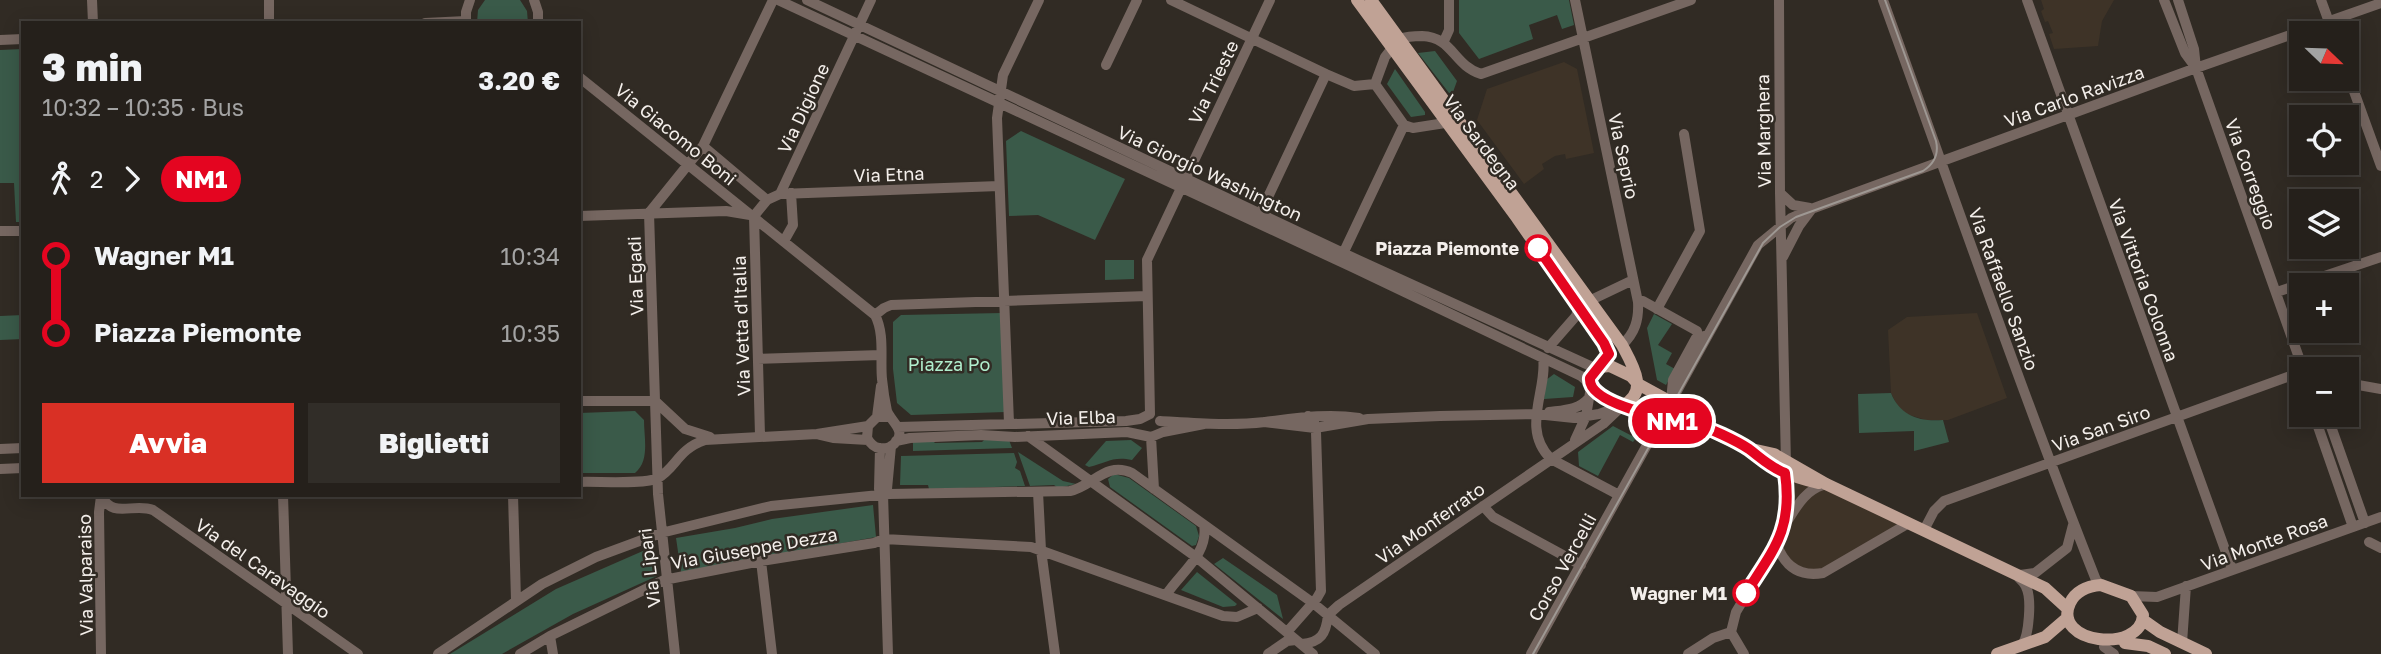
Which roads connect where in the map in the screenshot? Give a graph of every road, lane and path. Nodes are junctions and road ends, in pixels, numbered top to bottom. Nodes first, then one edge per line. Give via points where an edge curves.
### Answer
1 (92, 0) edge
2 (269, 0) edge
3 (470, 0) edge
4 (535, 0) edge
5 (773, 0) edge
6 (778, 0) edge
7 (807, 0) edge
8 (871, 0) edge
9 (1039, 0) edge
10 (1137, 0) edge
11 (1171, 0) edge
12 (1270, 0) edge
13 (1357, 0) edge
14 (1371, 0) edge
15 (1449, 0) edge
16 (1575, 0) edge
17 (1691, 0) edge
18 (1779, 0) edge
19 (1883, 0) edge
20 (2027, 0) edge
21 (2164, 0) edge
22 (2178, 0) edge
23 (2321, 0) edge
24 (2381, 3) edge
25 (93, 21) edge
26 (270, 21) edge
27 (466, 21) edge
28 (538, 21) edge
29 (2329, 21) joint
30 (859, 25) junction
31 (2189, 30) junction
32 (854, 35) junction
33 (2289, 35) edge
34 (2177, 36) junction
35 (1252, 39) junction
36 (1583, 39) junction
37 (0, 40) edge
38 (21, 40) edge
39 (1444, 41) junction
40 (1396, 43) junction
41 (1106, 65) dead end
42 (2196, 68) junction
43 (1326, 74) junction
44 (581, 79) edge
45 (1375, 85) junction
46 (2354, 91) edge
47 (1001, 92) junction
48 (999, 103) junction
49 (2069, 115) junction
50 (1450, 120) junction
51 (1404, 125) junction
52 (1684, 134) dead end
53 (703, 146) junction
54 (1939, 161) junction
55 (689, 164) junction
56 (2381, 166) edge
57 (1183, 183) junction
58 (999, 186) junction
59 (791, 193) junction
60 (1780, 193) junction
61 (780, 194) junction
62 (767, 200) junction
63 (1814, 208) junction
64 (649, 214) junction
65 (581, 216) edge
66 (754, 216) junction
67 (1259, 218) junction
68 (1780, 225) junction
69 (0, 231) edge
70 (21, 231) edge
71 (784, 241) junction
72 (1341, 257) junction
73 (2381, 257) edge
74 (1782, 262) junction
75 (1633, 280) junction
76 (2277, 292) junction
77 (1147, 296) junction
78 (1003, 300) junction
79 (1638, 302) junction
80 (1584, 303) junction
81 (1657, 309) junction
82 (875, 315) junction
83 (1697, 331) dead end
84 (1622, 345) junction
85 (1546, 353) junction
86 (1609, 354) junction
87 (881, 355) junction
88 (2298, 357) edge
89 (758, 359) junction
90 (1598, 368) junction
91 (2289, 376) edge
92 (882, 383) junction
93 (1638, 384) junction
94 (2359, 385) edge
95 (1590, 389) junction
96 (2381, 389) edge
97 (581, 401) edge
98 (655, 401) junction
99 (1671, 402) junction
100 (1623, 405) junction
101 (1536, 414) junction
102 (1145, 416) junction
103 (1308, 416) junction
104 (1586, 416) junction
105 (877, 417) junction
106 (2176, 417) junction
107 (890, 418) junction
108 (1368, 419) junction
109 (1661, 419) junction
110 (1160, 421) junction
111 (1264, 422) junction
112 (1009, 423) junction
113 (1204, 424) junction
114 (1698, 425) junction
115 (868, 426) junction
116 (898, 426) junction
117 (2318, 427) edge
118 (2331, 427) edge
119 (1315, 428) junction
120 (685, 429) junction
121 (817, 434) junction
122 (760, 435) junction
123 (1150, 435) junction
124 (1028, 436) junction
125 (714, 438) junction
126 (868, 440) junction
127 (1573, 443) junction
128 (894, 444) junction
129 (21, 448) edge
130 (880, 448) junction
131 (0, 449) edge
132 (685, 450) junction
133 (1551, 459) junction
134 (2051, 462) junction
135 (1785, 466) junction
136 (21, 468) edge
137 (0, 469) edge
138 (2349, 477) junction
139 (657, 478) junction
140 (1090, 480) junction
141 (2337, 481) junction
142 (581, 482) edge
143 (1826, 484) junction
144 (1154, 489) junction
145 (1038, 492) junction
146 (883, 494) junction
147 (1619, 495) junction
148 (101, 497) edge
149 (102, 497) edge
150 (283, 497) edge
151 (513, 497) edge
152 (1483, 506) junction
153 (2381, 517) edge
154 (2073, 520) junction
155 (1909, 523) junction
156 (2365, 523) junction
157 (1204, 525) junction
158 (1784, 527) junction
159 (2353, 527) junction
160 (1924, 530) junction
161 (661, 533) junction
162 (884, 538) junction
163 (2369, 542) dead end
164 (1777, 545) junction
165 (2381, 548) edge
166 (1041, 550) junction
167 (1196, 557) junction
168 (761, 561) junction
169 (1581, 565) junction
170 (2232, 569) junction
171 (2016, 575) junction
172 (667, 580) junction
173 (2101, 585) junction
174 (2186, 586) junction
175 (2045, 588) junction
176 (1166, 595) junction
177 (2075, 595) junction
178 (2131, 596) junction
179 (2157, 597) junction
180 (516, 600) junction
181 (286, 603) junction
182 (1313, 603) junction
183 (1258, 608) junction
184 (2067, 613) junction
185 (1328, 615) junction
186 (2143, 617) junction
187 (1287, 632) junction
188 (1731, 632) junction
189 (2079, 635) junction
190 (550, 636) junction
191 (2045, 637) junction
192 (1299, 642) junction
193 (2125, 643) junction
194 (2182, 643) junction
195 (2022, 645) junction
196 (2109, 650) edge
197 (101, 654) edge
198 (288, 654) edge
199 (358, 654) edge
200 (438, 654) edge
201 (520, 654) edge
202 (553, 654) edge
203 (675, 654) edge
204 (772, 654) edge
205 (888, 654) edge
206 (1055, 654) edge
207 (1268, 654) edge
208 (1313, 654) edge
209 (1375, 654) edge
210 (1531, 654) edge
211 (1688, 654) edge
212 (1744, 654) edge
213 (1997, 654) edge
214 (2165, 654) edge
215 (2206, 654) edge

1 - 25 street
2 - 26 street
3 - 27 street
4 - 28 street
5 - 53 street, Via Egadi
6 - 32 street, Via Giorgio Washington
7 - 30 street, Via Giorgio Washington
8 - 30 street
9 - 47 street via 1003,75
10 - 41 street
11 - 35 street
12 - 35 street, Via Trieste
13 - 40 main road, Via Sardegna
14 - 40 main road, Via Sardegna
15 - 39 street via 1449,30
16 - 36 street, Via Seprio
17 - 36 street
18 - 60 street, Via Marghera
19 - 54 street, Via Raffaello Sanzio
20 - 49 street, Via Vittoria Colonna
21 - 34 street, Via Correggio
22 - 31 street, Via Correggio
23 - 29 street
24 - 29 street, Via Carlo Ravizza
30 - 32 street
30 - 47 street, Via Giorgio Washington
31 - 34 street via 2186,36
31 - 42 street, Via Correggio
32 - 48 street, Via Giorgio Washington
32 - 61 street, Via Digione
33 - 42 street, Via Carlo Ravizza
34 - 42 street, Via Correggio
35 - 43 street
35 - 57 street, Via Trieste
36 - 39 street via 1480,74 1464,66
36 - 75 street, Via Seprio
37 - 38 street
39 - 40 street via 1407,36
40 - 45 street via 1385,57
40 - 50 main road, Via Sardegna
42 - 49 street, Via Carlo Ravizza
42 - 76 street, Via Correggio
43 - 45 street via 1354,86
43 - 67 street
44 - 55 street, Via Giacomo Boni
45 - 51 street
46 - 56 street
47 - 48 street
47 - 57 street, Via Giorgio Washington
48 - 57 street, Via Giorgio Washington
48 - 58 street
49 - 54 street, Via Carlo Ravizza
49 - 106 street, Via Vittoria Colonna
50 - 51 street via 1413,128
50 - 80 main road, Via Sardegna
51 - 72 street
52 - 81 street via 1700,231
53 - 55 street, Via Egadi
53 - 62 street, Via Giacomo Boni
54 - 63 street, Via Carlo Ravizza
54 - 134 street, Via Raffaello Sanzio
55 - 64 street, Via Egadi
55 - 66 street, Via Giacomo Boni
57 - 67 street, Via Giorgio Washington
57 - 77 street, Via Trieste via 1147,260
58 - 59 street, Via Etna
58 - 78 street
59 - 61 street, Via Etna
59 - 71 street via 793,225
60 - 63 street via 1793,205
60 - 68 street, Via Marghera
61 - 62 street, Via Etna
62 - 66 street
63 - 68 street, Via Carlo Ravizza
63 - 74 street, Via Marghera via 1799,226
64 - 65 street, Via Giacomo Boni
64 - 66 street, Via Giacomo Boni via 726,211
64 - 98 street, Via Egadi
66 - 71 street, Via Giacomo Boni
66 - 89 street, Via Vetta d'Italia
67 - 72 street, Via Giorgio Washington
68 - 74 street, Via Marghera
68 - 99 street, Via Carlo Ravizza via 1758,245
69 - 70 street
71 - 82 street, Via Giacomo Boni
72 - 85 street, Via Giorgio Washington
73 - 76 street
74 - 135 street, Via Marghera
75 - 79 street
75 - 80 street
76 - 88 street, Via Correggio
77 - 78 street
77 - 102 street, Via Trieste
78 - 82 street via 891,305
78 - 112 street
79 - 81 street
79 - 84 street via 1636,326
80 - 84 main road
80 - 85 street
80 - 86 main road
81 - 83 street
82 - 87 street
84 - 86 main road
84 - 93 main road
85 - 90 street
85 - 95 street
85 - 101 street
86 - 90 main road
87 - 89 street
87 - 92 street
89 - 122 street, Via Vetta d'Italia
90 - 93 main road via 1620,370
90 - 95 main road via 1592,373
91 - 106 street, Via San Siro
92 - 105 street
92 - 107 street
93 - 99 main road
93 - 100 main road via 1635,396
94 - 96 street
95 - 100 main road
95 - 101 street via 1585,403
95 - 104 street
97 - 98 street
98 - 120 street
98 - 139 street, Via Egadi
99 - 109 street
99 - 114 main road
100 - 104 street
100 - 109 main road
100 - 127 street
101 - 104 street
101 - 108 street, Via Elba
101 - 133 street via 1542,444
102 - 110 street
102 - 112 street, Via Elba
102 - 123 street, Via Trieste via 1138,425
103 - 108 street, Via Elba
103 - 111 street, Via Elba
103 - 119 street
104 - 127 street
105 - 107 street
105 - 115 street
106 - 134 street, Via San Siro
106 - 170 street, Via Vittoria Colonna
107 - 116 street
108 - 119 street, Via Elba
109 - 114 main road
109 - 147 street
110 - 113 street, Via Elba
110 - 123 street via 1161,429
111 - 113 street, Via Elba
111 - 119 street, Via Elba
112 - 116 street
113 - 123 street, Via Elba
114 - 135 main road via 1747,448 1771,467
115 - 121 street
115 - 126 street
116 - 128 street
117 - 141 street
118 - 138 street
119 - 182 street via 1321,591
120 - 125 street
120 - 132 street
121 - 122 street
121 - 126 street
122 - 125 street
123 - 124 street, Via Elba
123 - 144 street
124 - 128 street via 908,438
124 - 140 street, Via Elba
125 - 132 street
126 - 130 street
127 - 133 street
128 - 130 street
128 - 146 street
129 - 131 street
130 - 146 street via 879,489
132 - 139 street
133 - 147 street
133 - 152 street, Via Monferrato
134 - 154 street, Via Raffaello Sanzio
134 - 160 street, Via San Siro via 1944,501
135 - 143 main road via 1797,479
135 - 158 street, Via Marghera
136 - 137 street
138 - 141 street via 2343,483
138 - 156 street
139 - 142 street
139 - 161 street, Via Lipari
140 - 144 street via 1122,469
140 - 145 street via 1073,491
140 - 167 street, Via Elba
141 - 159 street
143 - 155 main road
143 - 158 street via 1812,488
144 - 157 street
145 - 146 street
145 - 166 street
146 - 161 street, Via Giuseppe Dezza via 771,506
146 - 162 street
147 - 169 street, Corso Vercelli
148 - 197 street, Via Valparaiso
149 - 181 street, Via del Caravaggio via 114,509 149,508
150 - 181 street
151 - 180 street
152 - 169 street via 1493,517
152 - 185 street, Via Monferrato
153 - 156 street, Via Monte Rosa
154 - 171 street via 2067,548 2035,573
154 - 173 street, Via Raffaello Sanzio
155 - 160 main road
155 - 164 street via 1815,574 1792,569
156 - 159 street, Via Monte Rosa
157 - 167 street via 1205,540
157 - 182 street
158 - 164 street
159 - 170 street, Via Monte Rosa
160 - 171 main road
161 - 172 street, Via Lipari
161 - 180 street, Via Giuseppe Dezza via 596,557
162 - 166 street, Via Giuseppe Dezza
162 - 168 street, Via Giuseppe Dezza
162 - 205 street
163 - 165 street
164 - 188 street via 1736,612
166 - 176 street, Via Giuseppe Dezza
166 - 206 street
167 - 176 street
167 - 183 street, Via Elba
168 - 172 street, Via Giuseppe Dezza
168 - 204 street
169 - 210 street, Corso Vercelli
170 - 174 street, Via Monte Rosa
171 - 175 main road
171 - 195 street via 2029,594 2028,634
172 - 190 street, Via Giuseppe Dezza
172 - 203 street, Via Lipari
173 - 177 main road
173 - 178 main road
174 - 179 street, Via Monte Rosa
174 - 194 street
175 - 177 main road
175 - 184 main road
176 - 183 street, Via Giuseppe Dezza via 1223,616 1237,617
177 - 184 main road
178 - 179 street, Via Monte Rosa
178 - 186 main road
179 - 186 street
180 - 200 street, Via Giuseppe Dezza
181 - 198 street
181 - 199 street, Via del Caravaggio
182 - 185 street
182 - 187 street
183 - 187 street, Via Elba
184 - 189 main road
184 - 191 main road
185 - 192 street via 1323,636 1311,643
185 - 209 street
186 - 193 main road via 2136,634
186 - 194 main road
187 - 192 street, Via Elba
188 - 211 street
188 - 212 street
189 - 191 main road
189 - 196 main road
190 - 201 street, Via Giuseppe Dezza
190 - 202 street
191 - 195 main road
192 - 207 street via 1287,641
192 - 208 street, Via Elba
193 - 196 main road
193 - 214 main road
194 - 215 main road
195 - 213 main road

